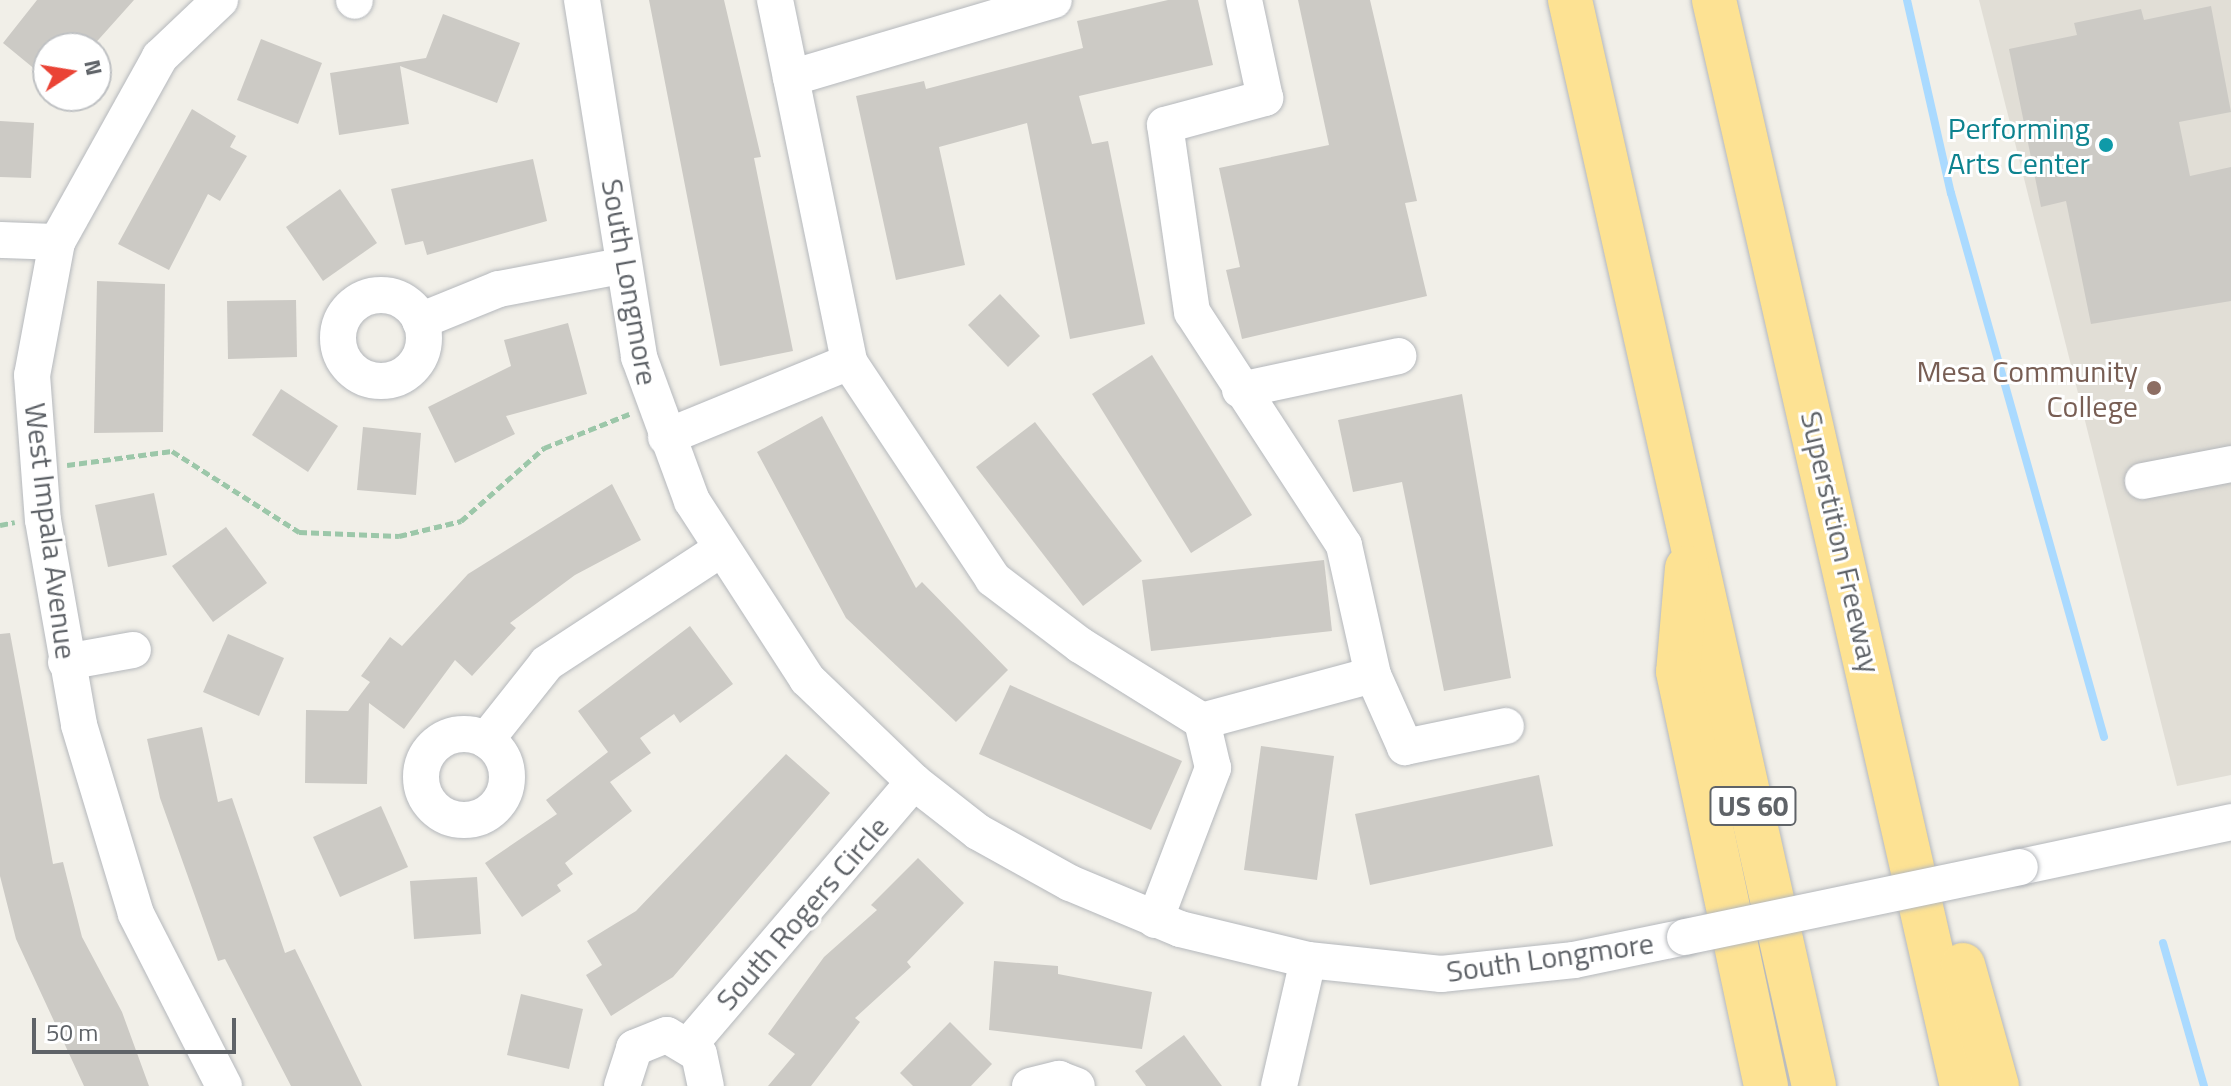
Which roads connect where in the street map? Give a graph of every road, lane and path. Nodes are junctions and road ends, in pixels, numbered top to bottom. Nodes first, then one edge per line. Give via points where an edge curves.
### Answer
1 (220, 0) edge
2 (582, 0) edge
3 (775, 0) edge
4 (1054, 0) edge
5 (1244, 0) edge
6 (1570, 0) edge
7 (1714, 0) edge
8 (791, 78) junction
9 (0, 240) edge
10 (57, 242) junction
11 (621, 266) junction
12 (420, 321) dead end
13 (1398, 356) dead end
14 (849, 362) junction
15 (1240, 390) junction
16 (660, 422) junction
17 (2231, 464) edge
18 (38, 467) junction
19 (2143, 481) dead end
20 (1691, 526) junction
21 (1839, 528) junction
22 (718, 551) junction
23 (133, 650) dead end
24 (66, 662) junction
25 (1373, 675) junction
26 (1202, 721) junction
27 (1506, 726) dead end
28 (486, 740) dead end
29 (914, 782) junction
30 (2231, 822) edge
31 (1155, 920) junction
32 (1308, 960) junction
33 (690, 1044) junction
34 (224, 1086) edge
35 (622, 1086) edge
36 (706, 1086) edge
37 (1030, 1086) edge
38 (1077, 1086) edge
39 (1279, 1086) edge
40 (1766, 1086) edge
41 (1814, 1086) edge
42 (1962, 1086) edge
43 (1997, 1086) edge

1 - 10 street, West Impala Avenue via 160,57
2 - 11 street, South Longmore
3 - 8 street
4 - 8 street
5 - 15 street via 1265,98 1165,125 1192,312
6 - 20 highway, US 60
7 - 21 highway, Superstition Freeway
8 - 14 street
9 - 10 street
10 - 18 street, West Impala Avenue via 32,375
11 - 12 street via 499,289
11 - 16 street, South Longmore
13 - 15 street
14 - 16 street
14 - 26 street via 993,579 1080,645
15 - 25 street via 1344,545
16 - 18 path via 544,448 461,521 399,536 299,532 172,451
16 - 22 street, South Longmore
17 - 19 street
18 - 24 street, West Impala Avenue
20 - 40 highway via 1678,672
20 - 41 highway, US 60
21 - 42 highway, Superstition Freeway
21 - 43 highway
22 - 28 street via 547,663
22 - 29 street, South Longmore via 807,679
23 - 24 street
24 - 34 street, West Impala Avenue via 136,914
25 - 26 street
25 - 27 street via 1405,747
26 - 31 street via 1213,768
29 - 31 street, South Longmore via 978,832
29 - 33 street, South Rogers Circle
30 - 32 street, South Longmore, bridge via 1574,960 1441,974
31 - 32 street, South Longmore
32 - 39 street
33 - 35 street via 667,1035 643,1041 627,1058
33 - 36 street via 705,1066
37 - 38 street via 1059,1079

